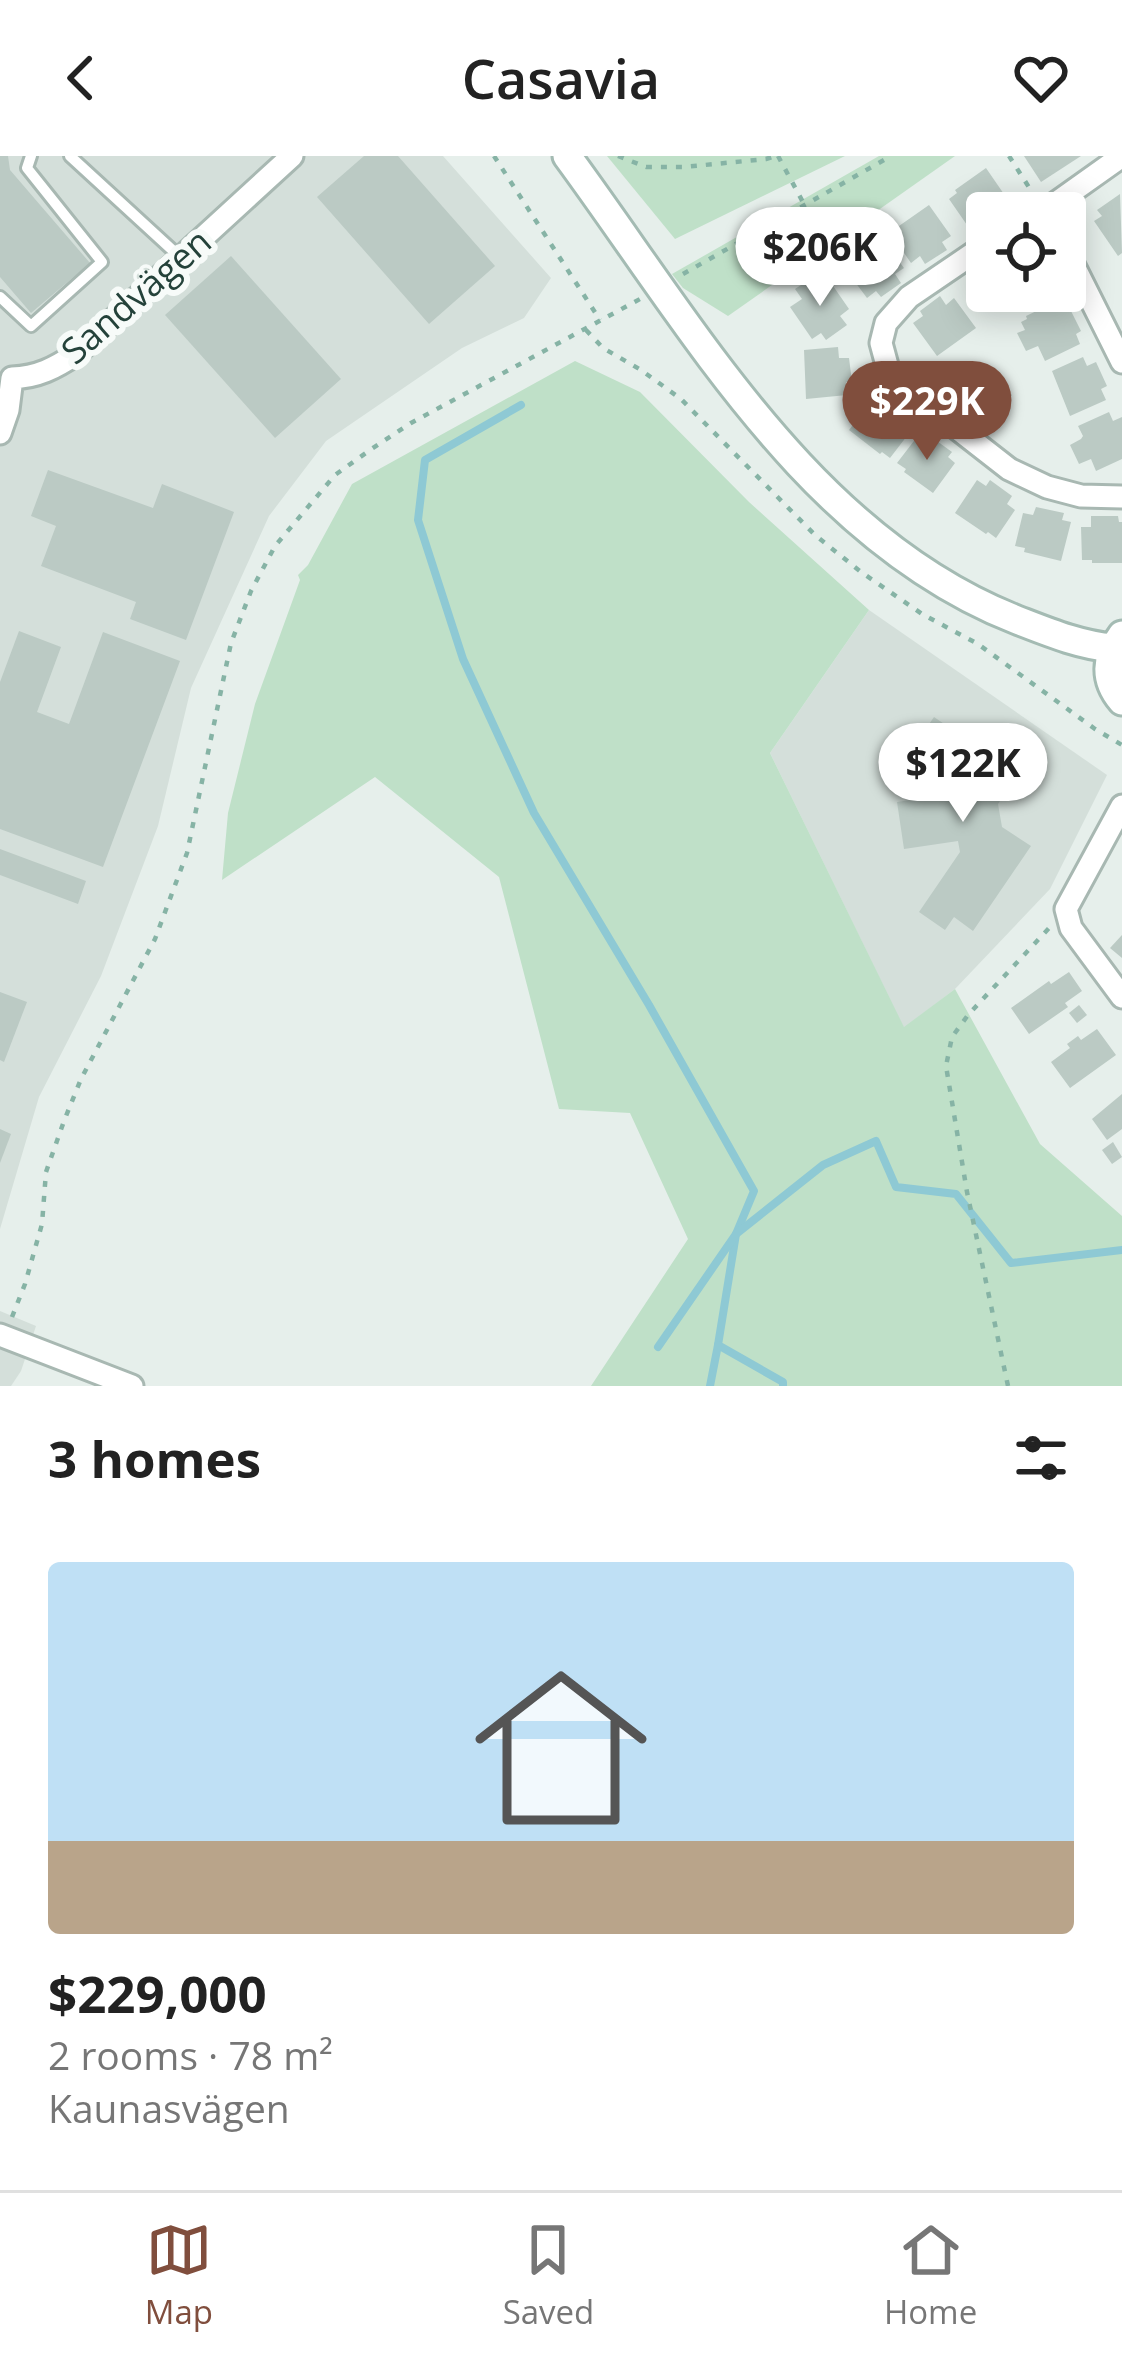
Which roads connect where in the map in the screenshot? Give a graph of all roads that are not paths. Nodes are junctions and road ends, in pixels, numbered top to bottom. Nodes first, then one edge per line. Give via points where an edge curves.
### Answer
1 (31, 156) edge
2 (70, 156) edge
3 (292, 156) edge
4 (567, 156) edge
5 (1122, 156) edge
6 (1072, 192) edge
7 (181, 258) junction
8 (966, 258) edge
9 (1086, 290) edge
10 (0, 297) edge
11 (1122, 362) edge
12 (6, 376) edge
13 (0, 434) edge
14 (1122, 496) edge
15 (1117, 642) edge
16 (1122, 701) edge
17 (1122, 806) edge
18 (1122, 998) edge
19 (2, 1336) edge
20 (132, 1386) edge

1 - 10 lane via 27,168 102,262 31,326
2 - 7 lane
3 - 7 street, Sandvägen
4 - 15 street via 731,382 797,464 864,529 992,610 1063,638
5 - 6 street
7 - 12 street, Sandvägen via 59,366
8 - 14 street via 886,323 888,369 1009,469 1081,496
9 - 11 street
12 - 13 street, Sandvägen
15 - 16 street via 1108,674
17 - 18 street via 1066,909 1070,928
19 - 20 street

